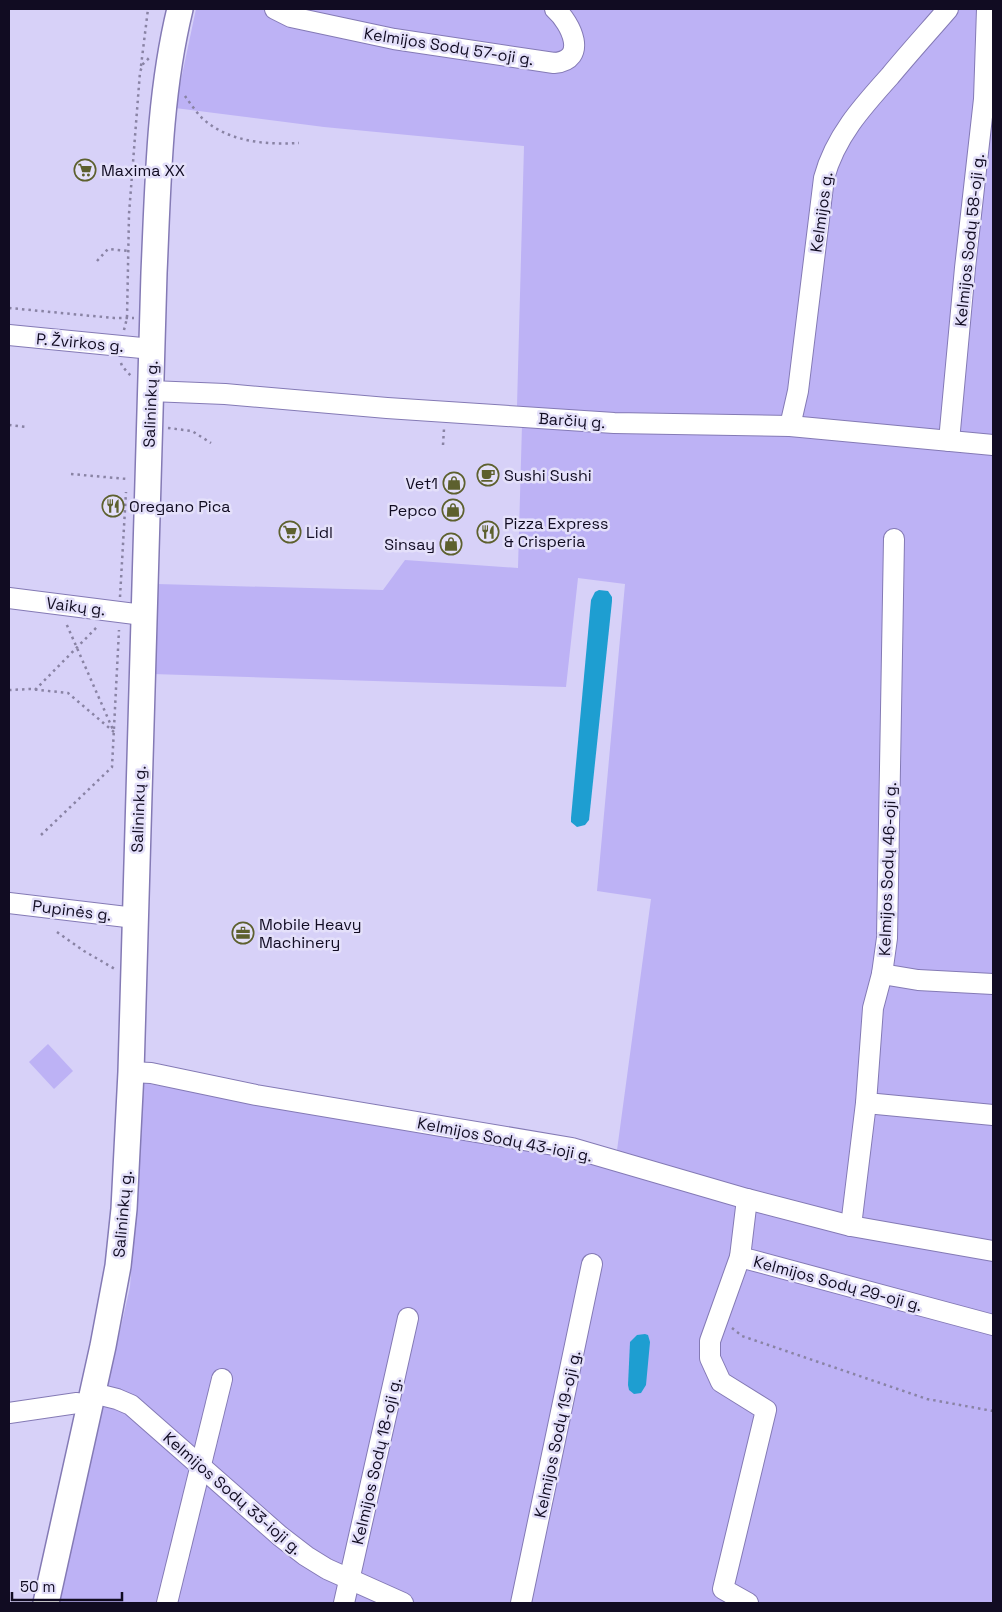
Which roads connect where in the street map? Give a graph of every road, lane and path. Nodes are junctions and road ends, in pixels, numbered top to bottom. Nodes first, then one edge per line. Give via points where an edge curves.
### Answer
1 (148, 9) edge
2 (180, 9) edge
3 (275, 9) edge
4 (555, 9) edge
5 (948, 9) edge
6 (987, 9) edge
7 (152, 50) dead end
8 (141, 70) junction
9 (165, 93) junction
10 (299, 143) dead end
11 (129, 250) junction
12 (97, 261) dead end
13 (9, 308) edge
14 (127, 318) junction
15 (153, 318) junction
16 (9, 335) edge
17 (122, 347) junction
18 (152, 349) junction
19 (142, 386) junction
20 (9, 425) edge
21 (150, 426) junction
22 (790, 426) junction
23 (26, 427) dead end
24 (949, 441) junction
25 (211, 443) dead end
26 (993, 445) edge
27 (128, 472) dead end
28 (71, 474) dead end
29 (127, 488) dead end
30 (894, 538) dead end
31 (9, 598) edge
32 (58, 604) junction
33 (125, 612) junction
34 (76, 647) junction
35 (9, 690) edge
36 (35, 690) junction
37 (114, 732) junction
38 (41, 835) dead end
39 (9, 903) edge
40 (135, 918) junction
41 (57, 932) dead end
42 (882, 974) junction
43 (993, 984) edge
44 (133, 986) junction
45 (131, 1072) junction
46 (866, 1103) junction
47 (993, 1115) edge
48 (747, 1199) junction
49 (851, 1226) junction
50 (993, 1251) edge
51 (740, 1257) junction
52 (592, 1264) dead end
53 (408, 1318) dead end
54 (718, 1318) junction
55 (993, 1324) edge
56 (222, 1379) dead end
57 (91, 1399) junction
58 (993, 1411) edge
59 (9, 1413) edge
60 (200, 1465) junction
61 (350, 1579) junction
62 (46, 1603) edge
63 (167, 1603) edge
64 (344, 1603) edge
65 (403, 1603) edge
66 (521, 1603) edge
67 (748, 1603) edge

1 - 8 path
2 - 9 main road, Salininkų g.
3 - 4 street, Kelmijos Sodų 57-oji g. via 291,18 394,39 554,63 568,59 574,47 570,27
5 - 22 street, Kelmijos g. via 860,109 830,158 824,178 798,391
6 - 24 street, Kelmijos Sodų 58-oji g. via 984,99 964,268
7 - 8 path
8 - 11 path
9 - 10 path via 184,96 202,118 239,138 264,144
9 - 15 main road, Salininkų g.
11 - 12 path via 108,250
11 - 14 path
13 - 14 path
14 - 15 path
14 - 17 path
15 - 18 main road, Salininkų g.
16 - 17 street, P. Žvirkos g.
17 - 18 street, P. Žvirkos g.
17 - 19 path via 122,366
18 - 19 main road, Salininkų g.
19 - 21 main road, Salininkų g.
19 - 22 street, Barčių g. via 387,408 614,423
20 - 23 path
21 - 25 path via 192,431
21 - 33 main road, Salininkų g.
22 - 24 street, Barčių g.
24 - 26 street, Barčių g.
27 - 28 path via 127,479
29 - 33 path
30 - 42 street, Kelmijos Sodų 46-oji g. via 887,938
31 - 32 street, Vaikų g.
32 - 33 street, Vaikų g.
32 - 34 path
33 - 34 path
33 - 37 path
33 - 40 main road, Salininkų g.
34 - 36 path
34 - 37 path
35 - 36 path
36 - 37 path via 68,693
37 - 38 path via 112,767
39 - 40 street, Pupinės g.
40 - 44 main road, Salininkų g.
41 - 44 path via 121,972
42 - 43 street via 918,980
42 - 46 street, Kelmijos Sodų 46-oji g. via 873,1008
44 - 45 main road, Salininkų g.
45 - 48 street, Kelmijos Sodų 43-ioji g. via 151,1072 256,1095 572,1148
45 - 57 main road, Salininkų g. via 121,1238 110,1311
46 - 47 street
46 - 49 street, Kelmijos Sodų 46-oji g.
48 - 49 street, Kelmijos Sodų 43-ioji g.
48 - 51 street, Kelmijos Sodų 29-oji g.
49 - 50 street, Kelmijos Sodų 43-ioji g.
51 - 54 street
51 - 55 street, Kelmijos Sodų 29-oji g.
52 - 66 street, Kelmijos Sodų 19-oji g.
53 - 61 street, Kelmijos Sodų 18-oji g.
54 - 58 path via 742,1336 926,1399
54 - 67 street via 709,1351 721,1382 766,1410 723,1589
56 - 60 street
57 - 59 street, Kelmijos Sodų 33-ioji g.
57 - 60 street, Kelmijos Sodų 33-ioji g. via 117,1399 131,1405
57 - 62 main road, Salininkų g.
60 - 61 street, Kelmijos Sodų 33-ioji g. via 306,1556
60 - 63 street
61 - 64 street, Kelmijos Sodų 18-oji g.
61 - 65 street, Kelmijos Sodų 33-ioji g.

